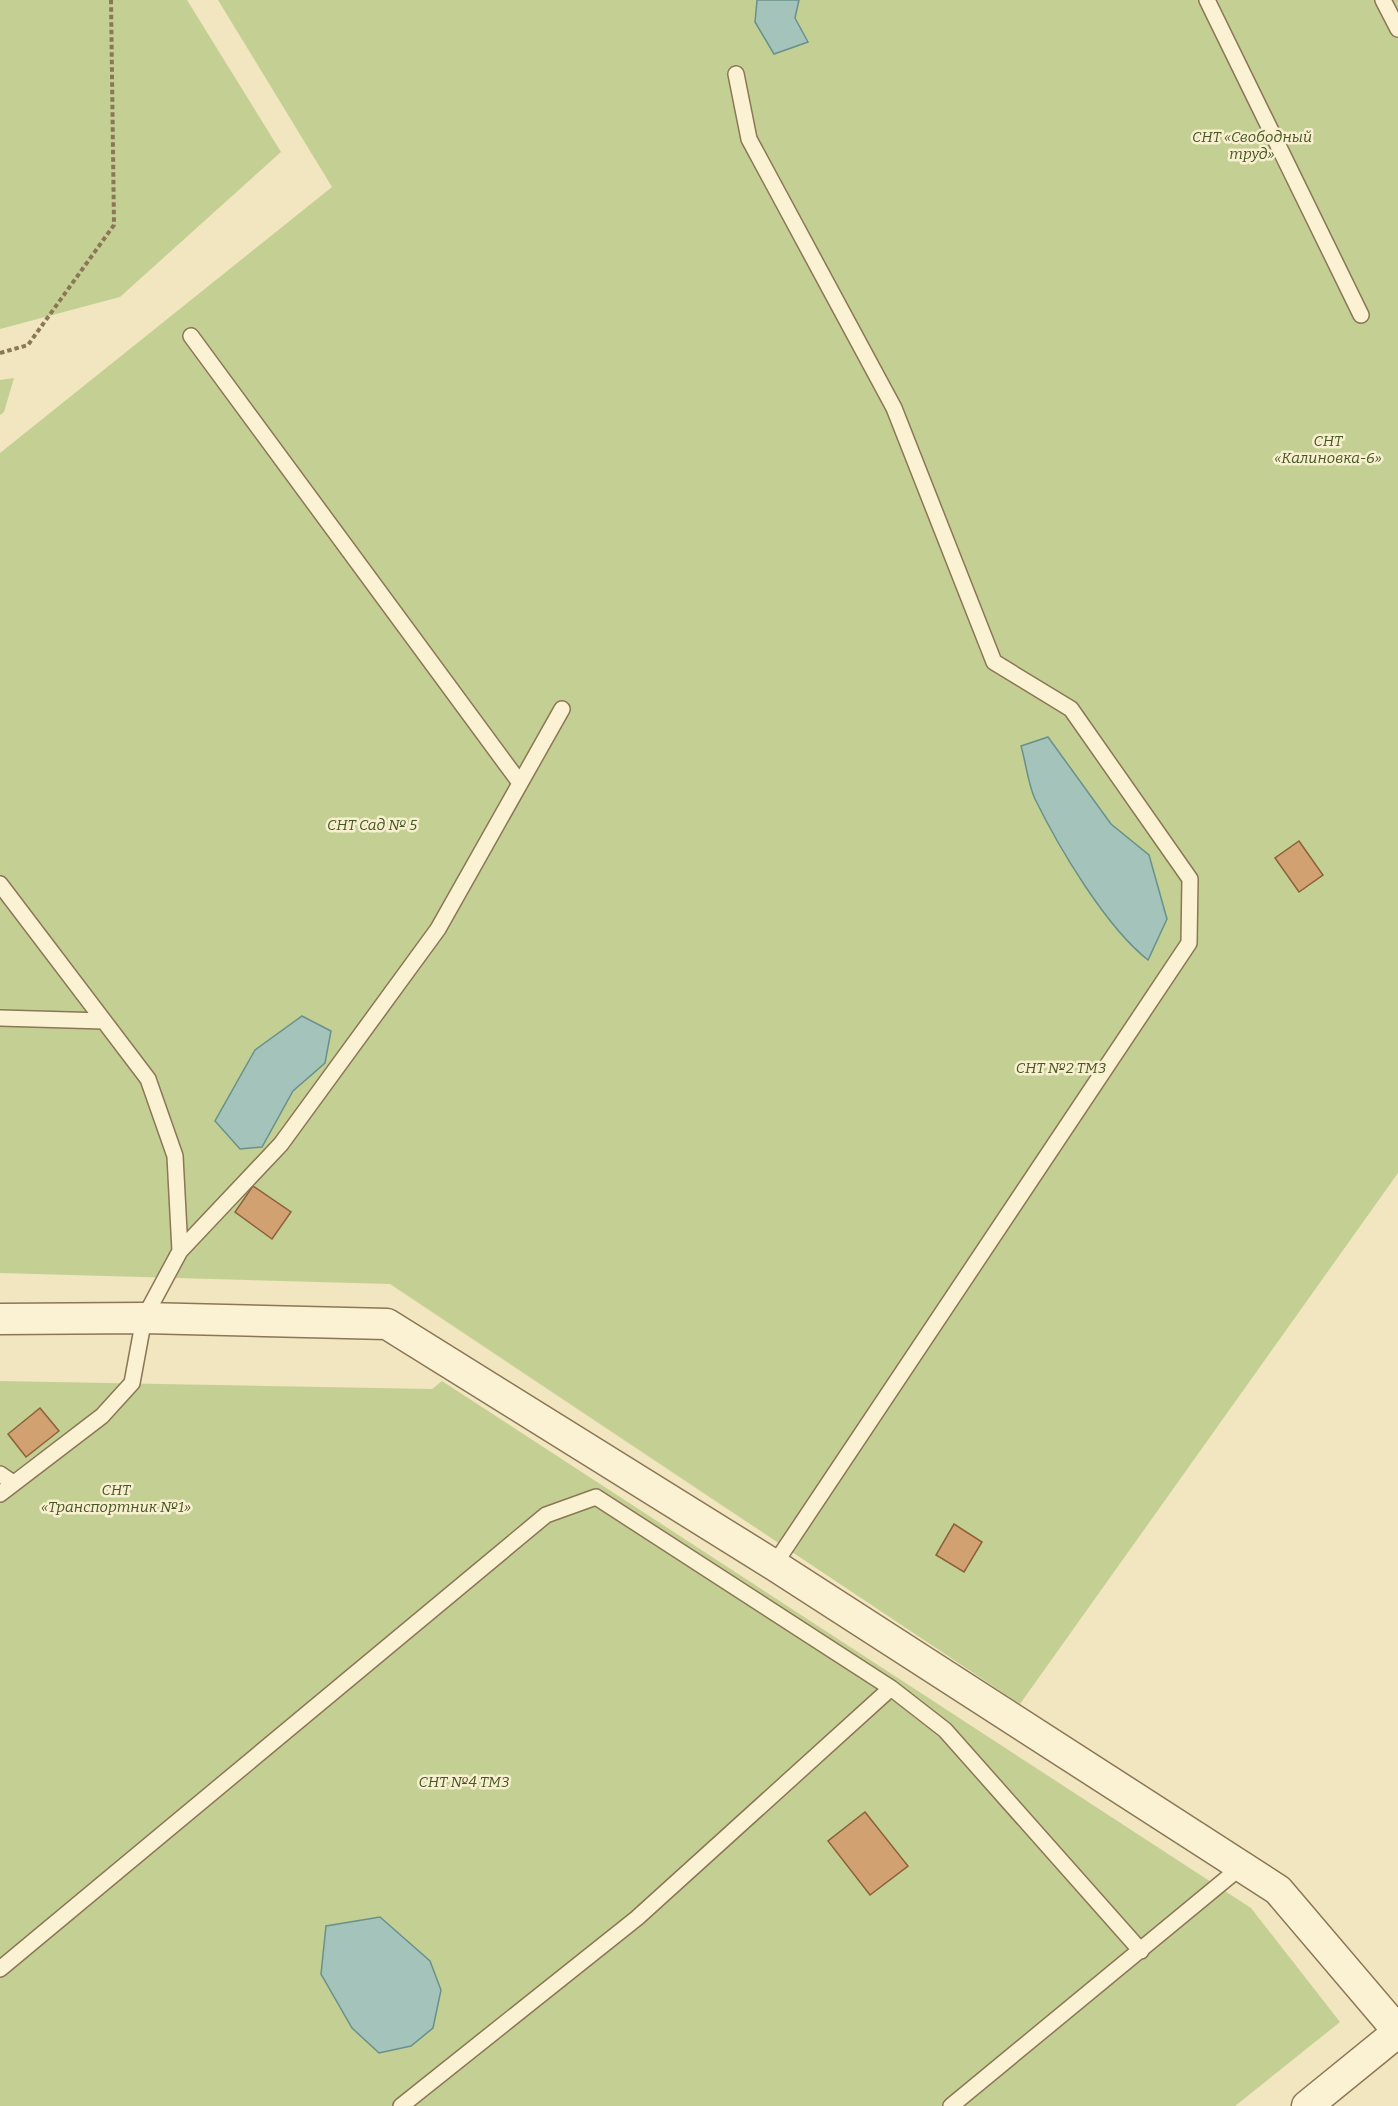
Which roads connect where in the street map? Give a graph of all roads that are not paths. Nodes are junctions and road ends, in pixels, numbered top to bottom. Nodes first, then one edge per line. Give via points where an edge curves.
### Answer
1 (1207, 0) edge
2 (1383, 0) edge
3 (1398, 29) edge
4 (736, 74) dead end
5 (1361, 315) dead end
6 (191, 336) dead end
7 (562, 709) dead end
8 (520, 783) junction
9 (0, 884) edge
10 (0, 1018) edge
11 (104, 1020) junction
12 (180, 1251) junction
13 (144, 1318) junction
14 (0, 1319) edge
15 (0, 1474) edge
16 (13, 1483) junction
17 (0, 1494) edge
18 (774, 1565) junction
19 (891, 1688) junction
20 (1242, 1866) junction
21 (1141, 1952) junction
22 (0, 1970) edge
23 (1398, 2031) edge
24 (401, 2106) edge
25 (951, 2106) edge
26 (1307, 2106) edge

1 - 5 lane
2 - 3 lane
4 - 18 lane via 749,139 894,408 994,662 1071,709 1190,879 1189,943
6 - 8 lane
7 - 8 lane
8 - 12 lane via 438,928 281,1144
9 - 11 lane
10 - 11 lane
11 - 12 lane via 148,1079 175,1156
12 - 13 lane
13 - 14 street
13 - 16 lane via 132,1383 102,1416
13 - 18 street via 387,1324
15 - 16 lane
16 - 17 lane
18 - 20 street
19 - 21 lane via 945,1730
19 - 22 lane via 596,1497 546,1515
19 - 24 lane via 637,1918
20 - 21 lane
20 - 23 street via 1278,1890
21 - 25 lane
23 - 26 street

